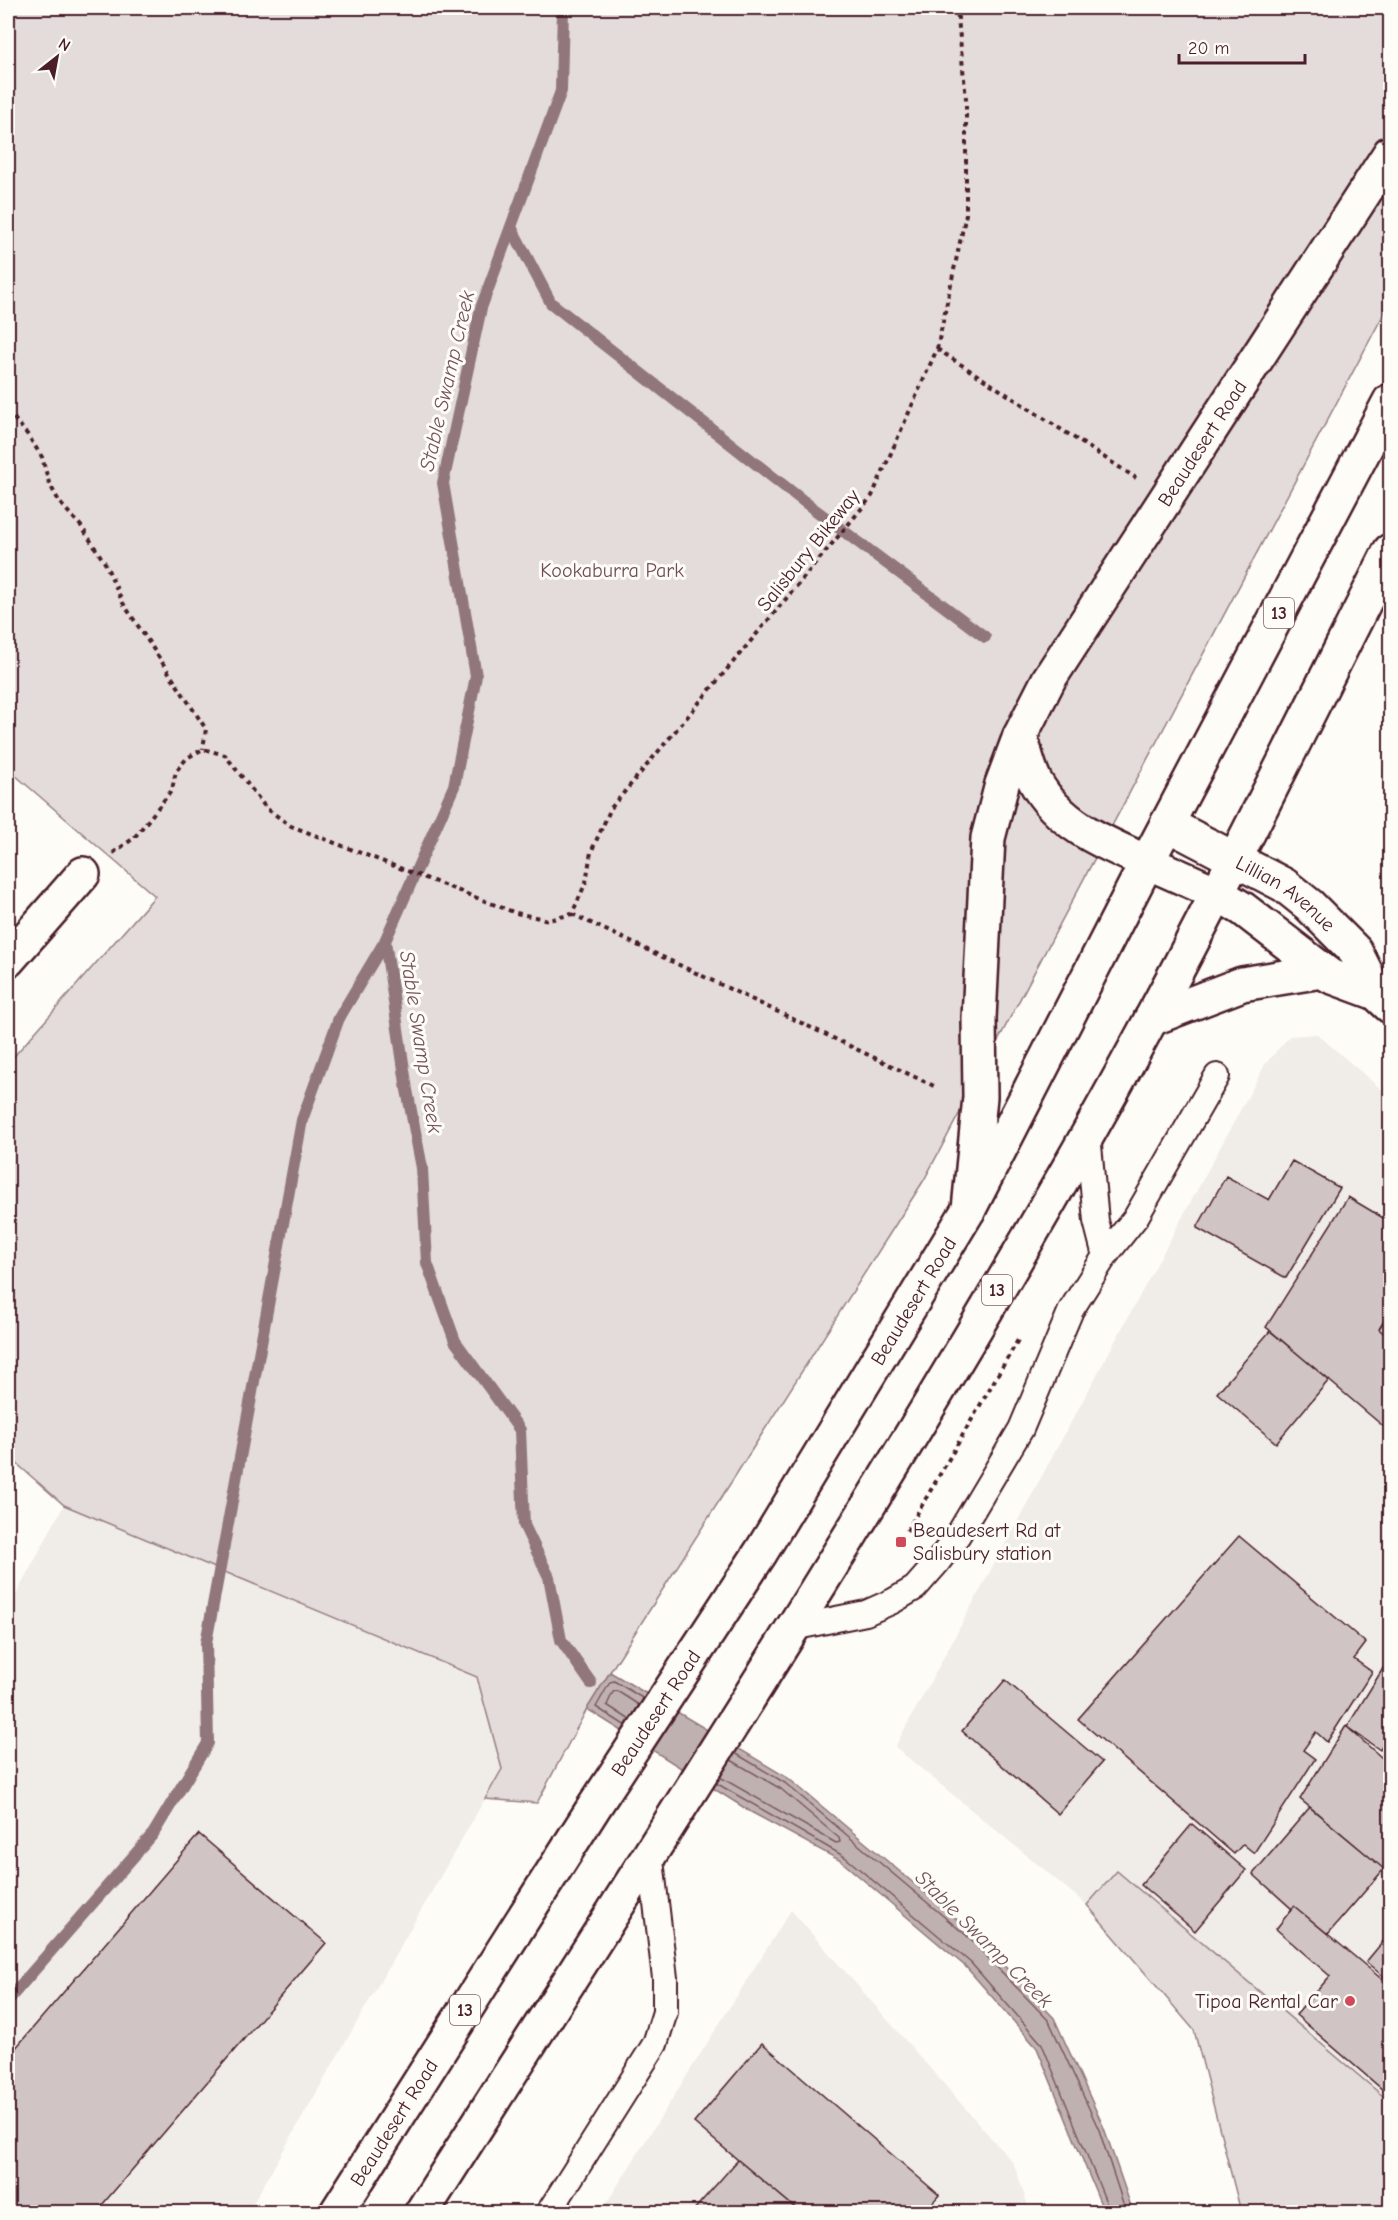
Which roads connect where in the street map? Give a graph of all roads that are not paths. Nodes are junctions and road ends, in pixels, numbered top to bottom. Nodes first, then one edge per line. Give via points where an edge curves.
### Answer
1 (1390, 153) edge
2 (1390, 401) edge
3 (1390, 551) edge
4 (1020, 736) junction
5 (1167, 824) junction
6 (1234, 859) junction
7 (1147, 862) junction
8 (83, 873) road end
9 (1217, 893) junction
10 (8, 960) edge
11 (1322, 970) junction
12 (1386, 990) edge
13 (1151, 1018) junction
14 (1217, 1076) dead end
15 (1088, 1134) junction
16 (969, 1209) junction
17 (1105, 1256) junction
18 (792, 1628) junction
19 (652, 1849) junction
20 (337, 2212) edge
21 (422, 2212) edge
22 (549, 2212) edge

1 - 4 main road, Beaudesert Road via 1049,679
2 - 5 main road, Beaudesert Road / 13
3 - 6 main road, 13
4 - 7 main road via 1034,779 1047,801 1088,836
4 - 16 main road, Beaudesert Road via 988,838 979,1007 980,1097
5 - 6 main road, Lillian Avenue
5 - 7 main road, Beaudesert Road / 13
6 - 9 main road, 13
6 - 12 main road, Lillian Avenue via 1284,885 1309,905 1356,951
7 - 9 main road, Lillian Avenue
7 - 16 main road, Beaudesert Road / 13
8 - 10 main road
9 - 11 main road, Lillian Avenue
9 - 13 main road, 13
11 - 12 main road, Lillian Avenue
11 - 13 main road via 1242,984
13 - 15 main road, 13
14 - 17 lane via 1136,1216
15 - 17 lane via 1096,1221
15 - 18 main road, 13
16 - 20 main road, Beaudesert Road / 13 via 761,1552
17 - 18 lane via 1071,1310 1022,1429 937,1563 915,1588 866,1613
18 - 19 main road, 13
19 - 21 main road, 13
19 - 22 lane via 665,1978 664,2012 655,2044

